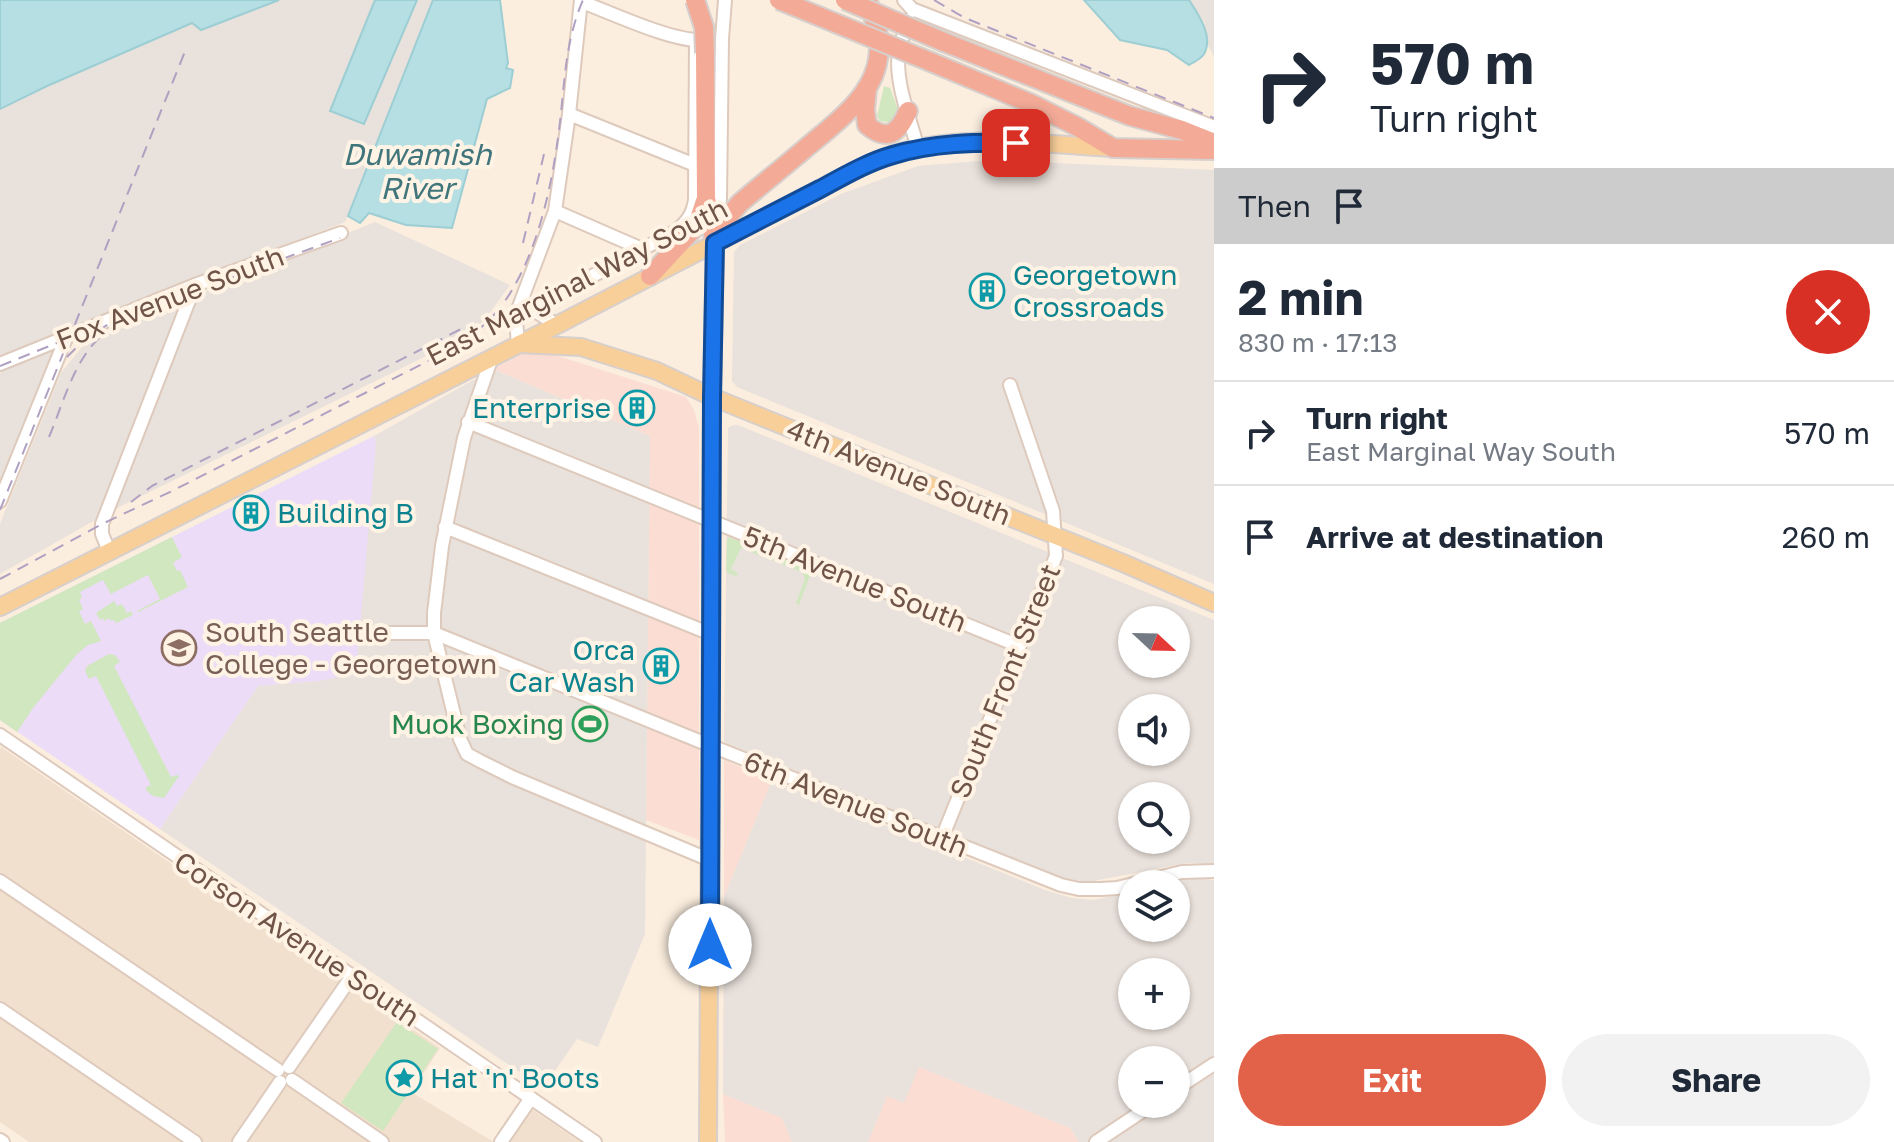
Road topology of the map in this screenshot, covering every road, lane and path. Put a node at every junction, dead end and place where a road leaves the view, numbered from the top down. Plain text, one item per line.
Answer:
1 (695, 0) edge
2 (725, 0) edge
3 (779, 0) edge
4 (845, 0) edge
5 (867, 0) edge
6 (582, 1) edge
7 (908, 4) edge
8 (722, 39) junction
9 (701, 47) junction
10 (867, 88) junction
11 (908, 111) junction
12 (569, 114) junction
13 (1214, 127) edge
14 (1214, 143) edge
15 (1113, 148) junction
16 (918, 149) junction
17 (1214, 150) edge
18 (695, 165) junction
19 (706, 198) junction
20 (555, 211) junction
21 (341, 233) dead end
22 (715, 243) junction
23 (642, 249) junction
24 (650, 276) junction
25 (195, 285) junction
26 (526, 305) junction
27 (557, 325) junction
28 (66, 338) junction
29 (518, 344) junction
30 (581, 347) junction
31 (492, 357) junction
32 (0, 364) edge
33 (1010, 385) dead end
34 (712, 397) junction
35 (468, 422) junction
36 (0, 501) edge
37 (712, 520) junction
38 (445, 527) junction
39 (1056, 537) junction
40 (109, 551) junction
41 (1214, 603) edge
42 (0, 607) edge
43 (369, 633) dead end
44 (434, 633) junction
45 (711, 634) junction
46 (1019, 646) junction
47 (0, 735) edge
48 (711, 746) junction
49 (942, 838) junction
50 (710, 860) junction
51 (1214, 871) edge
52 (0, 881) edge
53 (352, 976) junction
54 (0, 1009) edge
55 (1214, 1064) edge
56 (285, 1075) junction
57 (1190, 1080) edge
58 (531, 1098) junction
59 (1132, 1118) edge
60 (195, 1142) edge
61 (239, 1142) edge
62 (382, 1142) edge
63 (501, 1142) edge
64 (595, 1142) edge
65 (708, 1142) edge
66 (1096, 1142) edge

1 - 9 highway, bridge
2 - 8 street
3 - 15 highway, bridge
4 - 14 highway, bridge
5 - 10 highway
6 - 9 street
6 - 12 street
7 - 11 street
7 - 13 street
8 - 9 street
8 - 22 street
9 - 18 street
9 - 19 highway
10 - 11 highway
10 - 22 highway
11 - 16 street
12 - 18 street
12 - 20 street
15 - 16 main road, East Marginal Way South
15 - 17 highway, East Marginal Way South
16 - 22 main road, East Marginal Way South
18 - 23 street, East Marginal Way South
19 - 22 highway
19 - 24 highway
20 - 23 street
20 - 26 street
21 - 25 street, Fox Avenue South
22 - 24 main road, East Marginal Way South
22 - 34 main road
23 - 26 street, East Marginal Way South
24 - 27 main road, East Marginal Way South
25 - 28 street, Fox Avenue South
25 - 40 street
26 - 27 street, 4th Avenue South
26 - 29 street
27 - 29 main road, East Marginal Way South
27 - 30 main road, 4th Avenue South
28 - 32 street, Fox Avenue South
28 - 36 street
29 - 30 main road, 4th Avenue South
29 - 31 main road, East Marginal Way South
30 - 34 main road, 4th Avenue South
31 - 35 street
31 - 40 main road, East Marginal Way South
33 - 39 street, South Front Street
34 - 37 main road
34 - 39 main road, 4th Avenue South
35 - 37 street, 5th Avenue South
35 - 38 street
37 - 45 main road
37 - 46 street, 5th Avenue South
38 - 44 street
38 - 45 street
39 - 41 main road, 4th Avenue South
39 - 46 street, South Front Street
40 - 42 main road, East Marginal Way South
43 - 44 street, 6th Avenue South
44 - 48 street, 6th Avenue South
44 - 50 street
45 - 48 main road
46 - 49 street, South Front Street
47 - 53 street, Corson Avenue South
48 - 49 street, 6th Avenue South
48 - 50 main road
49 - 51 street, 6th Avenue South
50 - 65 main road
52 - 56 street
53 - 56 street
53 - 58 street, Corson Avenue South
54 - 60 street
55 - 57 street
56 - 61 street
56 - 62 street
58 - 63 street
58 - 64 street, Corson Avenue South
59 - 66 street

